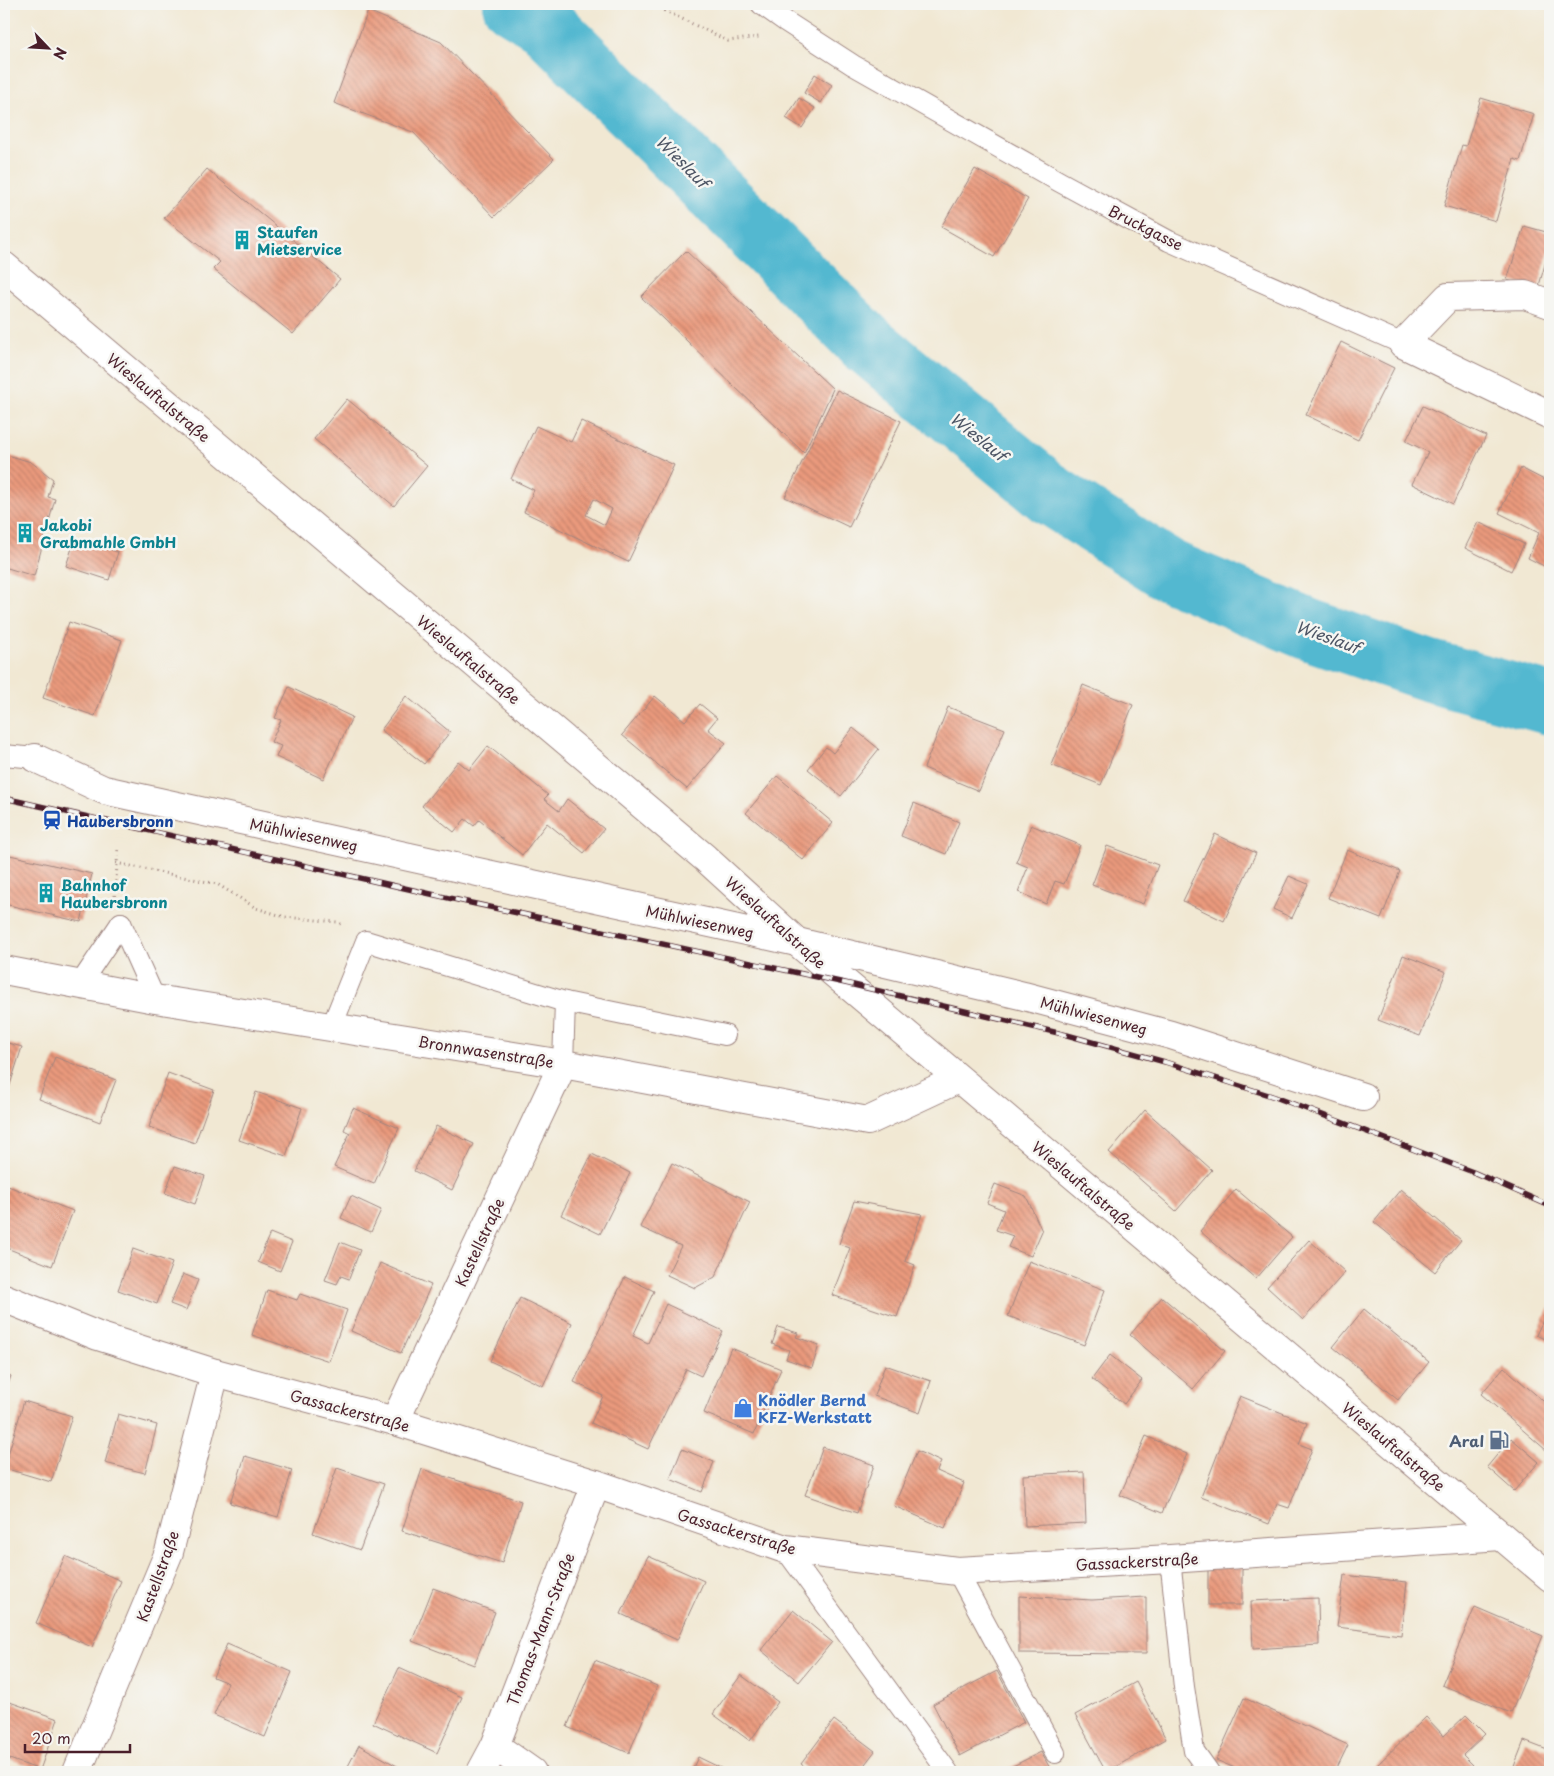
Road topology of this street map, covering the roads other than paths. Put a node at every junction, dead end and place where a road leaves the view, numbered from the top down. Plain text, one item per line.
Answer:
1 (761, 4) edge
2 (4, 266) edge
3 (1550, 304) edge
4 (1403, 344) junction
5 (1550, 415) edge
6 (4, 755) edge
7 (35, 758) joint
8 (797, 942) junction
9 (4, 970) edge
10 (80, 984) junction
11 (155, 999) junction
12 (566, 1002) junction
13 (332, 1026) junction
14 (725, 1035) dead end
15 (562, 1064) junction
16 (958, 1079) junction
17 (1363, 1097) dead end
18 (4, 1298) edge
19 (215, 1373) junction
20 (395, 1421) junction
21 (596, 1484) junction
22 (1501, 1536) junction
23 (785, 1549) junction
24 (1170, 1559) junction
25 (957, 1571) junction
26 (1550, 1577) edge
27 (495, 1746) junction
28 (1056, 1753) dead end
29 (78, 1772) edge
30 (481, 1772) edge
31 (532, 1772) edge
32 (948, 1772) edge
33 (1209, 1772) edge

1 - 4 lane, Bruckgasse
2 - 8 street, Wieslauftalstraße
3 - 4 street
4 - 5 street, Bruckgasse
6 - 7 lane
7 - 8 street, Mühlwiesenweg
8 - 16 street, Wieslauftalstraße
8 - 17 street, Mühlwiesenweg
9 - 10 street, Bronnwasenstraße
10 - 11 street, Bronnwasenstraße
10 - 11 lane
11 - 13 street, Bronnwasenstraße
12 - 13 lane
12 - 14 lane
12 - 15 lane
13 - 15 street, Bronnwasenstraße
15 - 16 street, Bronnwasenstraße
15 - 20 street, Kastellstraße
16 - 22 street, Wieslauftalstraße
18 - 19 street, Gassackerstraße
19 - 20 street, Gassackerstraße
19 - 29 street, Kastellstraße
20 - 21 street, Gassackerstraße
21 - 23 street, Gassackerstraße
21 - 27 street, Thomas-Mann-Straße
22 - 24 street, Gassackerstraße
22 - 26 street, Wieslauftalstraße
23 - 25 street, Gassackerstraße
23 - 32 lane
24 - 25 street, Gassackerstraße
24 - 33 lane
25 - 28 lane
27 - 30 street, Thomas-Mann-Straße
27 - 31 street

